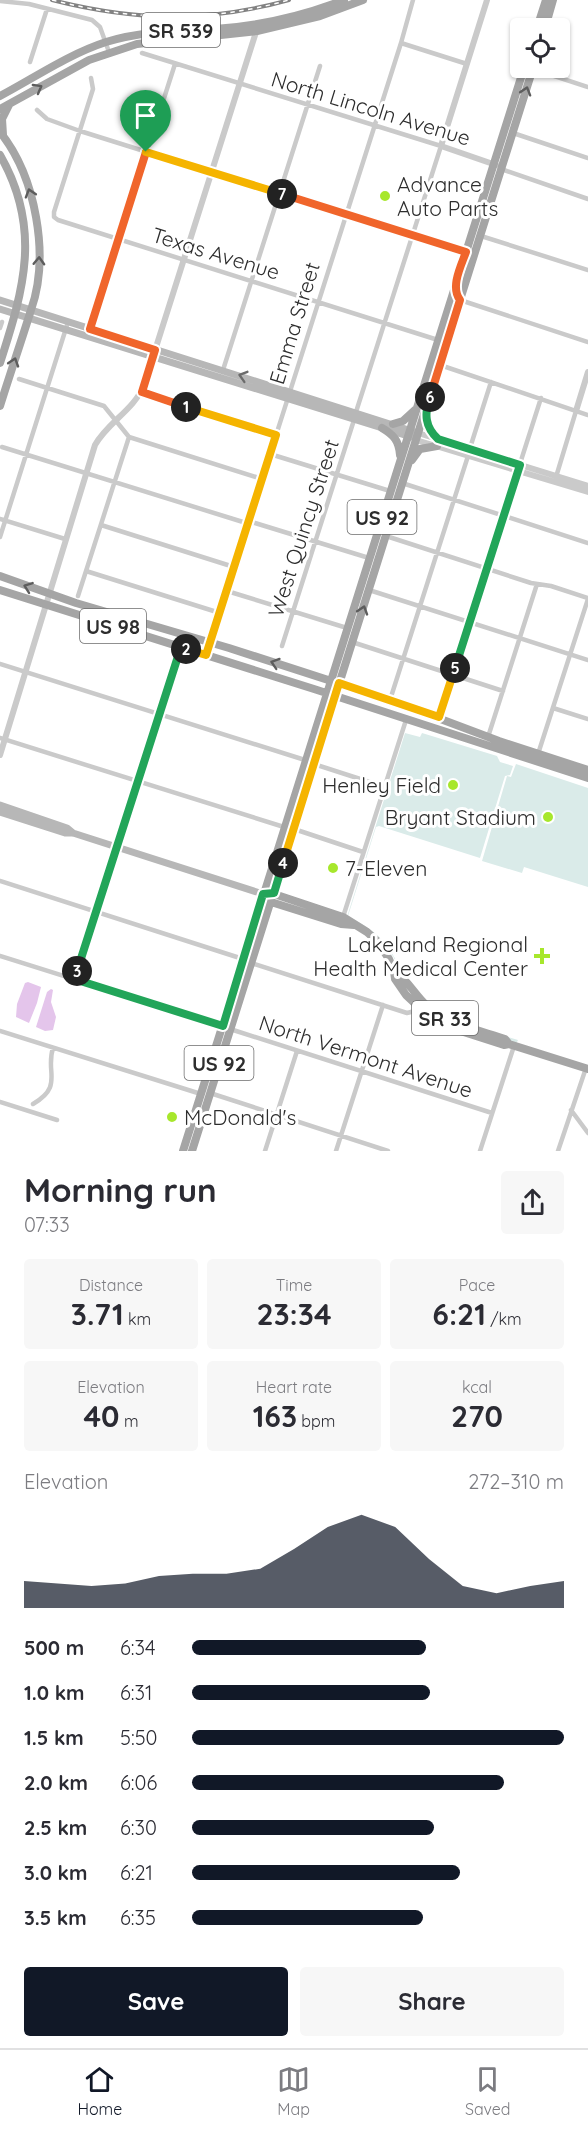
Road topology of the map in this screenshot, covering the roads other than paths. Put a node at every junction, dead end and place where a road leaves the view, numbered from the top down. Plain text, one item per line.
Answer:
1 (344, 0) edge
2 (363, 0) edge
3 (413, 0) edge
4 (487, 0) edge
5 (546, 0) edge
6 (554, 0) edge
7 (0, 2) edge
8 (47, 9) junction
9 (540, 18) edge
10 (548, 18) edge
11 (257, 28) junction
12 (106, 42) junction
13 (401, 43) junction
14 (109, 52) junction
15 (142, 53) dead end
16 (30, 62) dead end
17 (175, 64) junction
18 (467, 64) junction
19 (320, 66) dead end
20 (91, 78) dead end
21 (521, 78) edge
22 (529, 78) edge
23 (561, 78) edge
24 (240, 84) junction
25 (588, 87) edge
26 (0, 96) edge
27 (10, 103) junction
28 (308, 105) junction
29 (0, 109) edge
30 (37, 110) dead end
31 (374, 126) junction
32 (80, 131) junction
33 (1, 133) edge
34 (513, 134) junction
35 (441, 146) junction
36 (146, 152) junction
37 (0, 155) edge
38 (588, 158) edge
39 (494, 163) junction
40 (501, 169) junction
41 (212, 172) junction
42 (279, 193) junction
43 (588, 199) edge
44 (346, 214) junction
45 (411, 235) junction
46 (481, 236) junction
47 (118, 240) junction
48 (466, 252) junction
49 (184, 260) junction
50 (588, 270) edge
51 (251, 281) junction
52 (456, 282) junction
53 (0, 300) edge
54 (460, 300) junction
55 (318, 302) junction
56 (0, 309) edge
57 (17, 310) junction
58 (30, 314) junction
59 (2, 322) dead end
60 (383, 323) junction
61 (67, 326) junction
62 (0, 328) edge
63 (90, 329) junction
64 (88, 337) junction
65 (438, 340) junction
66 (588, 342) edge
67 (154, 354) junction
68 (0, 363) edge
69 (440, 365) junction
70 (223, 370) junction
71 (588, 372) edge
72 (19, 379) dead end
73 (491, 382) junction
74 (47, 388) junction
75 (142, 392) junction
76 (289, 396) junction
77 (541, 398) junction
78 (0, 406) edge
79 (416, 409) junction
80 (426, 409) junction
81 (576, 411) junction
82 (588, 415) edge
83 (355, 416) junction
84 (116, 420) junction
85 (393, 424) junction
86 (382, 428) junction
87 (276, 435) junction
88 (413, 435) junction
89 (129, 437) junction
90 (438, 443) junction
91 (2, 447) dead end
92 (470, 448) junction
93 (270, 454) junction
94 (26, 455) junction
95 (468, 456) junction
96 (401, 459) junction
97 (408, 466) junction
98 (519, 468) junction
99 (85, 474) junction
100 (337, 475) junction
101 (262, 479) junction
102 (555, 479) junction
103 (114, 482) junction
104 (402, 483) junction
105 (588, 486) edge
106 (390, 491) junction
107 (588, 492) edge
108 (454, 499) junction
109 (504, 516) junction
110 (3, 520) edge
111 (248, 522) junction
112 (101, 525) junction
113 (386, 536) junction
114 (0, 537) edge
115 (65, 539) junction
116 (315, 542) junction
117 (588, 543) edge
118 (436, 553) junction
119 (369, 558) junction
120 (234, 567) junction
121 (486, 569) junction
122 (86, 572) junction
123 (0, 576) edge
124 (537, 584) junction
125 (0, 590) edge
126 (369, 590) junction
127 (227, 591) junction
128 (49, 594) junction
129 (78, 596) dead end
130 (588, 599) edge
131 (46, 605) junction
132 (420, 606) junction
133 (293, 611) junction
134 (220, 613) junction
135 (470, 622) junction
136 (347, 628) junction
137 (520, 639) junction
138 (352, 642) junction
139 (210, 643) junction
140 (282, 646) dead end
141 (181, 647) junction
142 (206, 655) junction
143 (570, 655) junction
144 (402, 660) junction
145 (588, 660) edge
146 (0, 664) edge
147 (26, 673) junction
148 (453, 675) junction
149 (330, 681) junction
150 (339, 683) junction
151 (503, 691) junction
152 (326, 693) junction
153 (335, 696) junction
154 (390, 700) junction
155 (553, 708) junction
156 (159, 715) junction
157 (391, 715) junction
158 (439, 717) junction
159 (588, 719) edge
160 (406, 720) junction
161 (488, 737) junction
162 (2, 738) edge
163 (538, 754) junction
164 (0, 755) edge
165 (305, 760) junction
166 (314, 764) junction
167 (588, 770) edge
168 (588, 778) edge
169 (138, 781) junction
170 (385, 787) junction
171 (0, 806) edge
172 (0, 812) edge
173 (284, 827) junction
174 (294, 829) junction
175 (73, 833) junction
176 (117, 847) junction
177 (363, 852) junction
178 (0, 881) edge
179 (263, 894) junction
180 (273, 898) junction
181 (96, 912) junction
182 (343, 917) junction
183 (356, 926) junction
184 (0, 956) edge
185 (247, 961) junction
186 (394, 971) junction
187 (74, 979) junction
188 (406, 995) junction
189 (383, 1005) junction
190 (422, 1010) junction
191 (402, 1012) junction
192 (226, 1028) junction
193 (0, 1031) edge
194 (512, 1045) junction
195 (53, 1048) junction
196 (297, 1051) junction
197 (587, 1069) edge
198 (362, 1072) junction
199 (205, 1094) junction
200 (0, 1102) edge
201 (33, 1104) dead end
202 (572, 1110) junction
203 (492, 1113) junction
204 (277, 1116) junction
205 (57, 1120) dead end
206 (588, 1133) edge
207 (341, 1136) junction
208 (183, 1151) edge
209 (192, 1151) edge
210 (265, 1151) edge
211 (336, 1151) edge
212 (388, 1151) edge
213 (480, 1151) edge
214 (558, 1151) edge

1 - 11 main road, SR 539
2 - 11 main road, SR 539
3 - 13 street, Emma Street
4 - 18 street, West Quincy Street
5 - 9 main road
6 - 10 main road
7 - 8 street
8 - 12 street
8 - 16 street
11 - 12 main road, SR 539
11 - 14 main road, SR 539
11 - 24 street
12 - 14 street
12 - 26 main road, SR 539
13 - 18 street
13 - 31 street, Emma Street
27 -> 14 main road, SR 539
15 - 17 street, North Lincoln Avenue
17 - 24 street, North Lincoln Avenue
17 - 36 street
18 - 35 street, West Quincy Street
19 - 28 street
20 - 32 street
21 - 39 main road, US 92
34 -> 22 main road, US 92
23 - 25 street
24 - 28 street, North Lincoln Avenue
24 - 41 street
27 - 29 main road, SR 539
27 - 33 main road
28 - 31 street, North Lincoln Avenue
28 - 42 street
30 - 32 street
31 - 35 street, North Lincoln Avenue
31 - 44 street, Emma Street
32 - 36 street
32 - 47 street, Texas Avenue
58 -> 33 main road
34 - 38 street
34 - 40 main road, US 92
35 - 39 street, North Lincoln Avenue
35 - 45 street, West Quincy Street
36 - 41 street
36 - 47 street
37 - 57 main road
39 - 40 street, North Lincoln Avenue
39 - 48 main road, US 92
40 - 43 street, North Lincoln Avenue
40 - 46 main road, US 92
41 - 42 street
41 - 49 street
42 - 44 street
42 - 51 street
44 - 45 street
44 - 55 street, Emma Street
45 - 48 street
45 - 60 street, West Quincy Street
46 - 50 street
46 - 54 main road, US 92
47 - 49 street, Texas Avenue
47 - 63 street
48 - 52 main road, US 92
49 - 51 street, Texas Avenue
49 - 67 street
51 - 55 street, Texas Avenue
51 - 70 street
52 - 54 main road
52 - 65 main road, US 92
53 - 57 main road
54 - 66 street
54 - 69 main road, US 92
55 - 60 street, Texas Avenue
55 - 76 street, Emma Street
56 - 57 main road
57 - 58 main road
57 - 68 main road
58 - 61 main road
78 -> 58 main road
59 - 62 street
60 - 65 street, Texas Avenue
60 - 83 street, West Quincy Street
61 - 63 main road
61 - 64 main road
61 - 74 street
63 - 64 street
63 - 67 main road
64 - 67 main road
65 - 79 main road, US 92
67 - 70 main road
67 - 75 street
67 - 76 main road
69 - 73 street
69 - 80 main road, US 92
76 -> 70 main road
71 - 81 street
72 - 74 street
73 - 77 street
73 - 92 street
74 - 84 street
74 - 94 street
75 - 84 street
75 - 87 street
76 - 83 main road
76 - 87 street, Emma Street
77 - 81 street
77 - 98 street
79 - 85 main road
79 - 88 main road, US 92
80 - 88 main road, US 92
80 - 90 main road
81 - 82 street
81 - 102 street
83 - 85 main road
83 - 86 main road
83 - 100 street, West Quincy Street
84 - 89 street
84 - 99 street
85 - 88 main road
86 - 88 main road
86 - 96 main road
87 - 93 street, Emma Street
88 - 90 street
88 - 96 main road, US 92
88 - 97 main road, US 92
89 - 101 street
89 - 103 street
90 - 92 street
90 - 95 street
90 - 97 main road
91 - 94 street
92 - 98 street
93 - 100 street
93 - 101 street, Emma Street
94 - 99 street
94 - 110 street
95 - 98 street
95 - 108 street
96 - 106 main road, US 92
97 - 104 main road, US 92
98 - 102 street
98 - 109 street
99 - 103 street
99 - 115 street
100 - 106 street
100 - 116 street, West Quincy Street
101 - 111 street, Emma Street
102 - 105 street
102 - 107 street
103 - 111 street
103 - 112 street
104 - 108 street
104 - 113 main road, US 92
106 - 119 main road, US 92
108 - 109 street
108 - 118 street
109 - 117 street
109 - 121 street
110 - 114 street
110 - 115 street
111 - 116 street
111 - 120 street, Emma Street
112 - 120 street
112 - 122 street
113 - 118 street
113 - 126 main road, US 92
115 - 128 street
116 - 119 street
116 - 133 street, West Quincy Street
118 - 121 street
118 - 132 street
119 - 136 main road, US 92
120 - 127 street, Emma Street
121 - 124 street
121 - 135 street
122 - 129 street
122 - 134 street
128 -> 123 main road, US 98
124 - 130 street
124 - 137 street
125 - 131 main road, US 98
126 - 132 street
138 -> 126 main road, US 92
127 - 133 street
127 - 134 street, Emma Street
128 - 131 street
128 - 139 main road, US 98
130 - 143 street
131 - 141 main road, US 98
131 - 147 street
132 - 135 street
132 - 144 street
133 - 136 street
133 - 140 street, West Quincy Street
134 - 139 street, Emma Street
135 - 137 street
135 - 148 street
136 - 149 main road, US 92
137 - 143 street
137 - 151 street
138 - 144 street
138 - 150 main road, US 92
139 - 142 street, Emma Street
149 -> 139 main road, US 98
141 - 142 main road, US 98
141 - 156 street
142 - 152 main road, US 98
143 - 145 street
143 - 155 street
144 - 148 street
144 - 154 street
146 - 147 street
147 - 156 street
147 - 162 street
148 - 151 street
148 - 158 street
149 - 150 main road, US 98
149 - 152 main road, US 92
150 - 153 main road, US 92
150 - 154 main road, US 98
151 - 161 street
152 - 153 main road, US 98
152 - 165 main road, US 92
153 - 157 main road, US 98
153 - 166 main road, US 92
154 - 158 main road, US 98
155 - 159 street
155 - 163 street
156 - 165 street
156 - 169 street
157 - 160 main road, US 98
157 - 161 main road
158 - 161 main road, US 98
160 - 168 main road, US 98
160 - 170 street
161 - 163 main road, US 98
162 - 164 street
162 - 169 street
163 - 167 main road, US 98
165 - 173 main road, US 92
166 - 170 street
166 - 174 main road, US 92
169 - 173 street
169 - 176 street
170 - 177 street
171 - 175 main road
172 - 175 main road
173 - 179 main road, US 92
174 - 177 street
174 - 180 main road, US 92
175 - 176 main road
176 - 179 main road
176 - 181 street
177 - 182 street
178 - 181 street
179 - 180 main road, SR 33
179 - 185 main road, US 92
180 - 182 main road, SR 33
180 - 183 main road, SR 33
180 - 185 main road, US 92
181 - 185 street
181 - 187 street
182 - 183 main road, SR 33
183 - 186 main road, SR 33
184 - 187 street, North Vermont Avenue
185 - 189 street
185 - 192 main road, US 92
186 - 188 main road, SR 33
186 - 194 main road, SR 33
187 - 192 street, North Vermont Avenue
188 - 190 main road, SR 33
188 - 191 street
189 - 191 street
189 - 198 street
190 - 191 street
190 - 194 main road, SR 33
192 - 196 street, North Vermont Avenue
192 - 199 main road, US 92
192 - 199 main road, US 92
193 - 195 street
194 - 197 main road, SR 33
194 - 203 street
195 - 199 street
195 - 201 street
196 - 198 street, North Vermont Avenue
196 - 204 street
197 - 202 street
198 - 203 street, North Vermont Avenue
198 - 207 street
199 - 204 street
199 - 208 main road, US 92
199 - 209 main road, US 92
200 - 205 street
202 - 206 street
202 - 214 street
203 - 213 street
204 - 207 street
204 - 210 street
207 - 211 street
207 - 212 street

